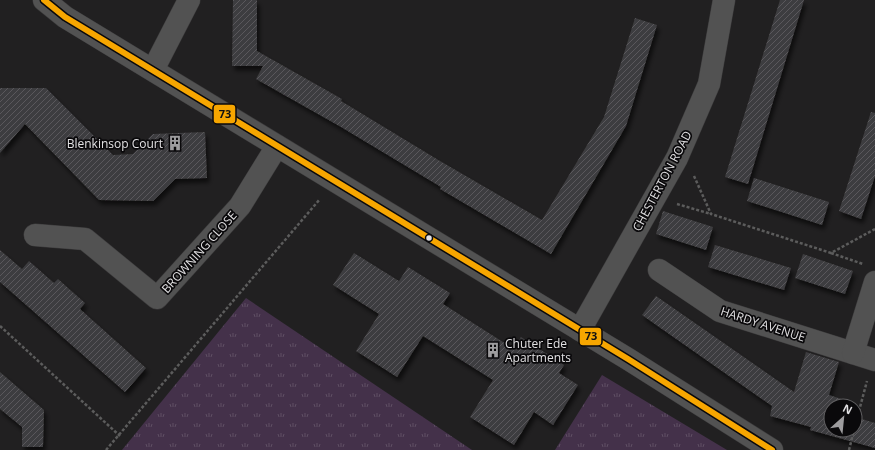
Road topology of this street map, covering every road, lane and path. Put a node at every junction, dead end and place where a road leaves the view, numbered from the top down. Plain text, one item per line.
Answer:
1 (44, 0) edge
2 (189, 0) edge
3 (724, 0) edge
4 (152, 70) junction
5 (277, 146) junction
6 (681, 149) junction
7 (655, 197) junction
8 (315, 204) dead end
9 (711, 214) junction
10 (875, 229) edge
11 (35, 235) dead end
12 (831, 253) junction
13 (660, 270) dead end
14 (871, 274) edge
15 (0, 326) edge
16 (580, 330) junction
17 (867, 358) edge
18 (860, 398) edge
19 (120, 436) junction
20 (852, 438) edge
21 (106, 450) edge
22 (772, 450) edge
23 (849, 450) edge

1 - 4 street
2 - 4 street
3 - 6 street, CHESTERTON ROAD
4 - 5 street
5 - 11 street, BROWNING CLOSE
5 - 16 street
6 - 7 street, CHESTERTON ROAD
6 - 9 path
7 - 9 path
7 - 16 street, CHESTERTON ROAD
8 - 19 path
9 - 12 path
10 - 12 path
12 - 14 path
13 - 17 street, HARDY AVENUE
14 - 17 street
15 - 19 path
16 - 22 street
17 - 18 path
19 - 21 path
20 - 23 path

